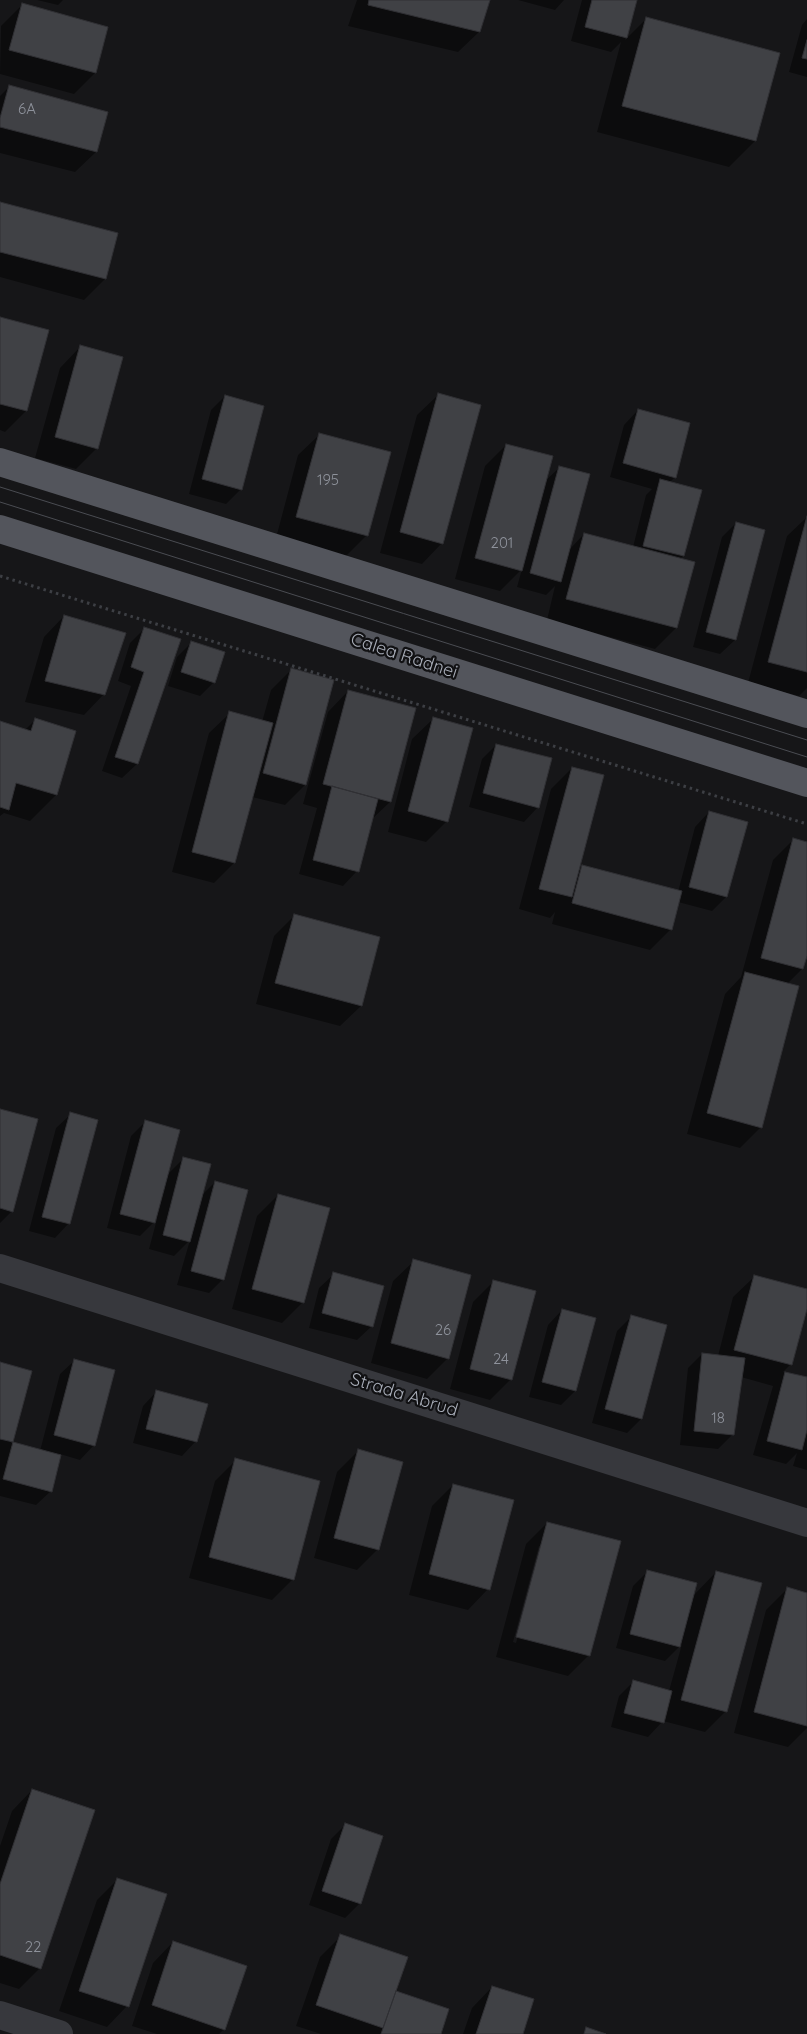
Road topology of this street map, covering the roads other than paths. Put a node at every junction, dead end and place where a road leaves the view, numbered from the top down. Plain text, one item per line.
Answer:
1 (0, 462) edge
2 (0, 529) edge
3 (807, 714) edge
4 (807, 783) edge
5 (0, 1268) edge
6 (807, 1523) edge
7 (0, 2015) edge
8 (59, 2034) edge

1 - 3 main road
2 - 4 main road, Calea Radnei
5 - 6 street, Strada Abrud
7 - 8 street

